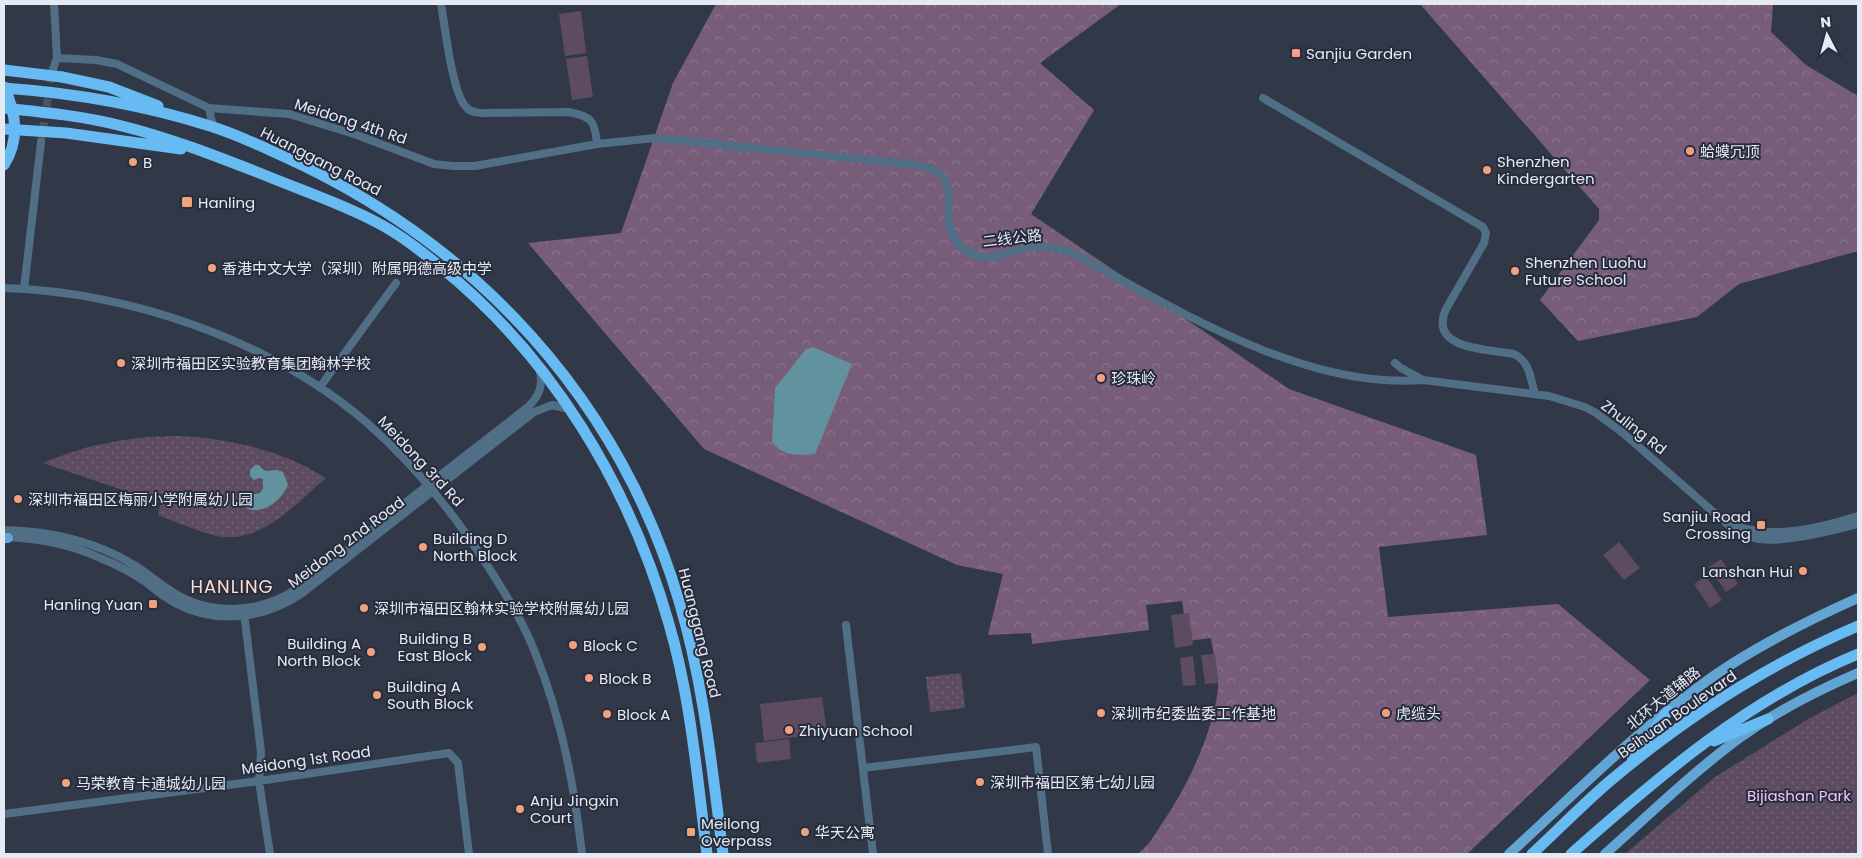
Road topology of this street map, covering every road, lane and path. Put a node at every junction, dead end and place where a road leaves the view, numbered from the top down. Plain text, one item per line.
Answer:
1 (54, 4) edge
2 (441, 4) edge
3 (57, 58) junction
4 (4, 70) edge
5 (57, 74) junction
6 (4, 87) edge
7 (1263, 98) dead end
8 (4, 108) edge
9 (209, 108) junction
10 (185, 118) junction
11 (213, 127) junction
12 (4, 129) edge
13 (42, 142) tunnel mouth
14 (597, 144) junction
15 (211, 154) junction
16 (4, 165) edge
17 (396, 283) dead end
18 (4, 288) edge
19 (24, 289) junction
20 (1395, 363) dead end
21 (539, 367) junction
22 (1422, 380) junction
23 (320, 387) junction
24 (1535, 394) junction
25 (571, 410) junction
26 (428, 484) junction
27 (434, 491) junction
28 (1858, 516) edge
29 (1724, 521) junction
30 (1858, 524) edge
31 (5, 536) edge
32 (1858, 598) edge
33 (244, 613) junction
34 (846, 625) dead end
35 (1858, 626) edge
36 (1858, 654) edge
37 (1858, 673) edge
38 (1668, 711) junction
39 (1768, 719) junction
40 (1698, 747) junction
41 (863, 768) junction
42 (260, 781) junction
43 (1610, 782) junction
44 (4, 814) edge
45 (270, 854) edge
46 (469, 854) edge
47 (582, 854) edge
48 (707, 854) edge
49 (723, 854) edge
50 (873, 854) edge
51 (1048, 854) edge
52 (1509, 854) edge
53 (1532, 854) edge
54 (1571, 854) edge
55 (1605, 854) edge

1 - 3 street
2 - 14 street
3 - 5 street
3 - 9 street, Meidong 4th Rd
4 - 5 highway, bridge
5 - 10 highway
6 - 10 highway, Huanggang Road
6 - 16 highway, bridge
7 - 24 street
8 - 15 highway, Huanggang Road
9 - 11 street
9 - 14 street, Meidong 4th Rd
10 - 11 highway, Huanggang Road
11 - 49 highway, Huanggang Road
12 - 15 highway
13 - 19 street
14 - 22 street, 二线公路
15 - 21 highway, Huanggang Road
17 - 23 street
18 - 19 street, Meidong 3rd Rd
19 - 23 street, Meidong 3rd Rd
20 - 22 street, Zhuling Rd
21 - 25 highway, Huanggang Road
21 - 26 street, Meidong 2nd Road
22 - 24 street, Zhuling Rd
23 - 26 street, Meidong 3rd Rd
24 - 29 street, Zhuling Rd
25 - 27 street, Meidong 2nd Road
25 - 48 highway, Huanggang Road
26 - 27 street, Meidong 3rd Rd
26 - 33 street, Meidong 2nd Road
27 - 33 street, Meidong 2nd Road
27 - 47 street, Meidong 3rd Rd
28 - 29 street, Zhuling Rd
29 - 30 street, Zhuling Rd
31 - 33 street, Meidong 2nd Road
32 - 38 main road, 北环大道辅路
33 - 42 street
34 - 41 street
35 - 43 highway, Beihuan Boulevard
36 - 40 highway
37 - 39 main road
38 - 43 highway
38 - 52 main road, 北环大道辅路
39 - 40 highway
39 - 55 main road
40 - 54 highway
41 - 50 street
41 - 51 street
42 - 44 street, Meidong 1st Road
42 - 45 street
42 - 46 street, Meidong 1st Road
43 - 53 highway, Beihuan Boulevard

